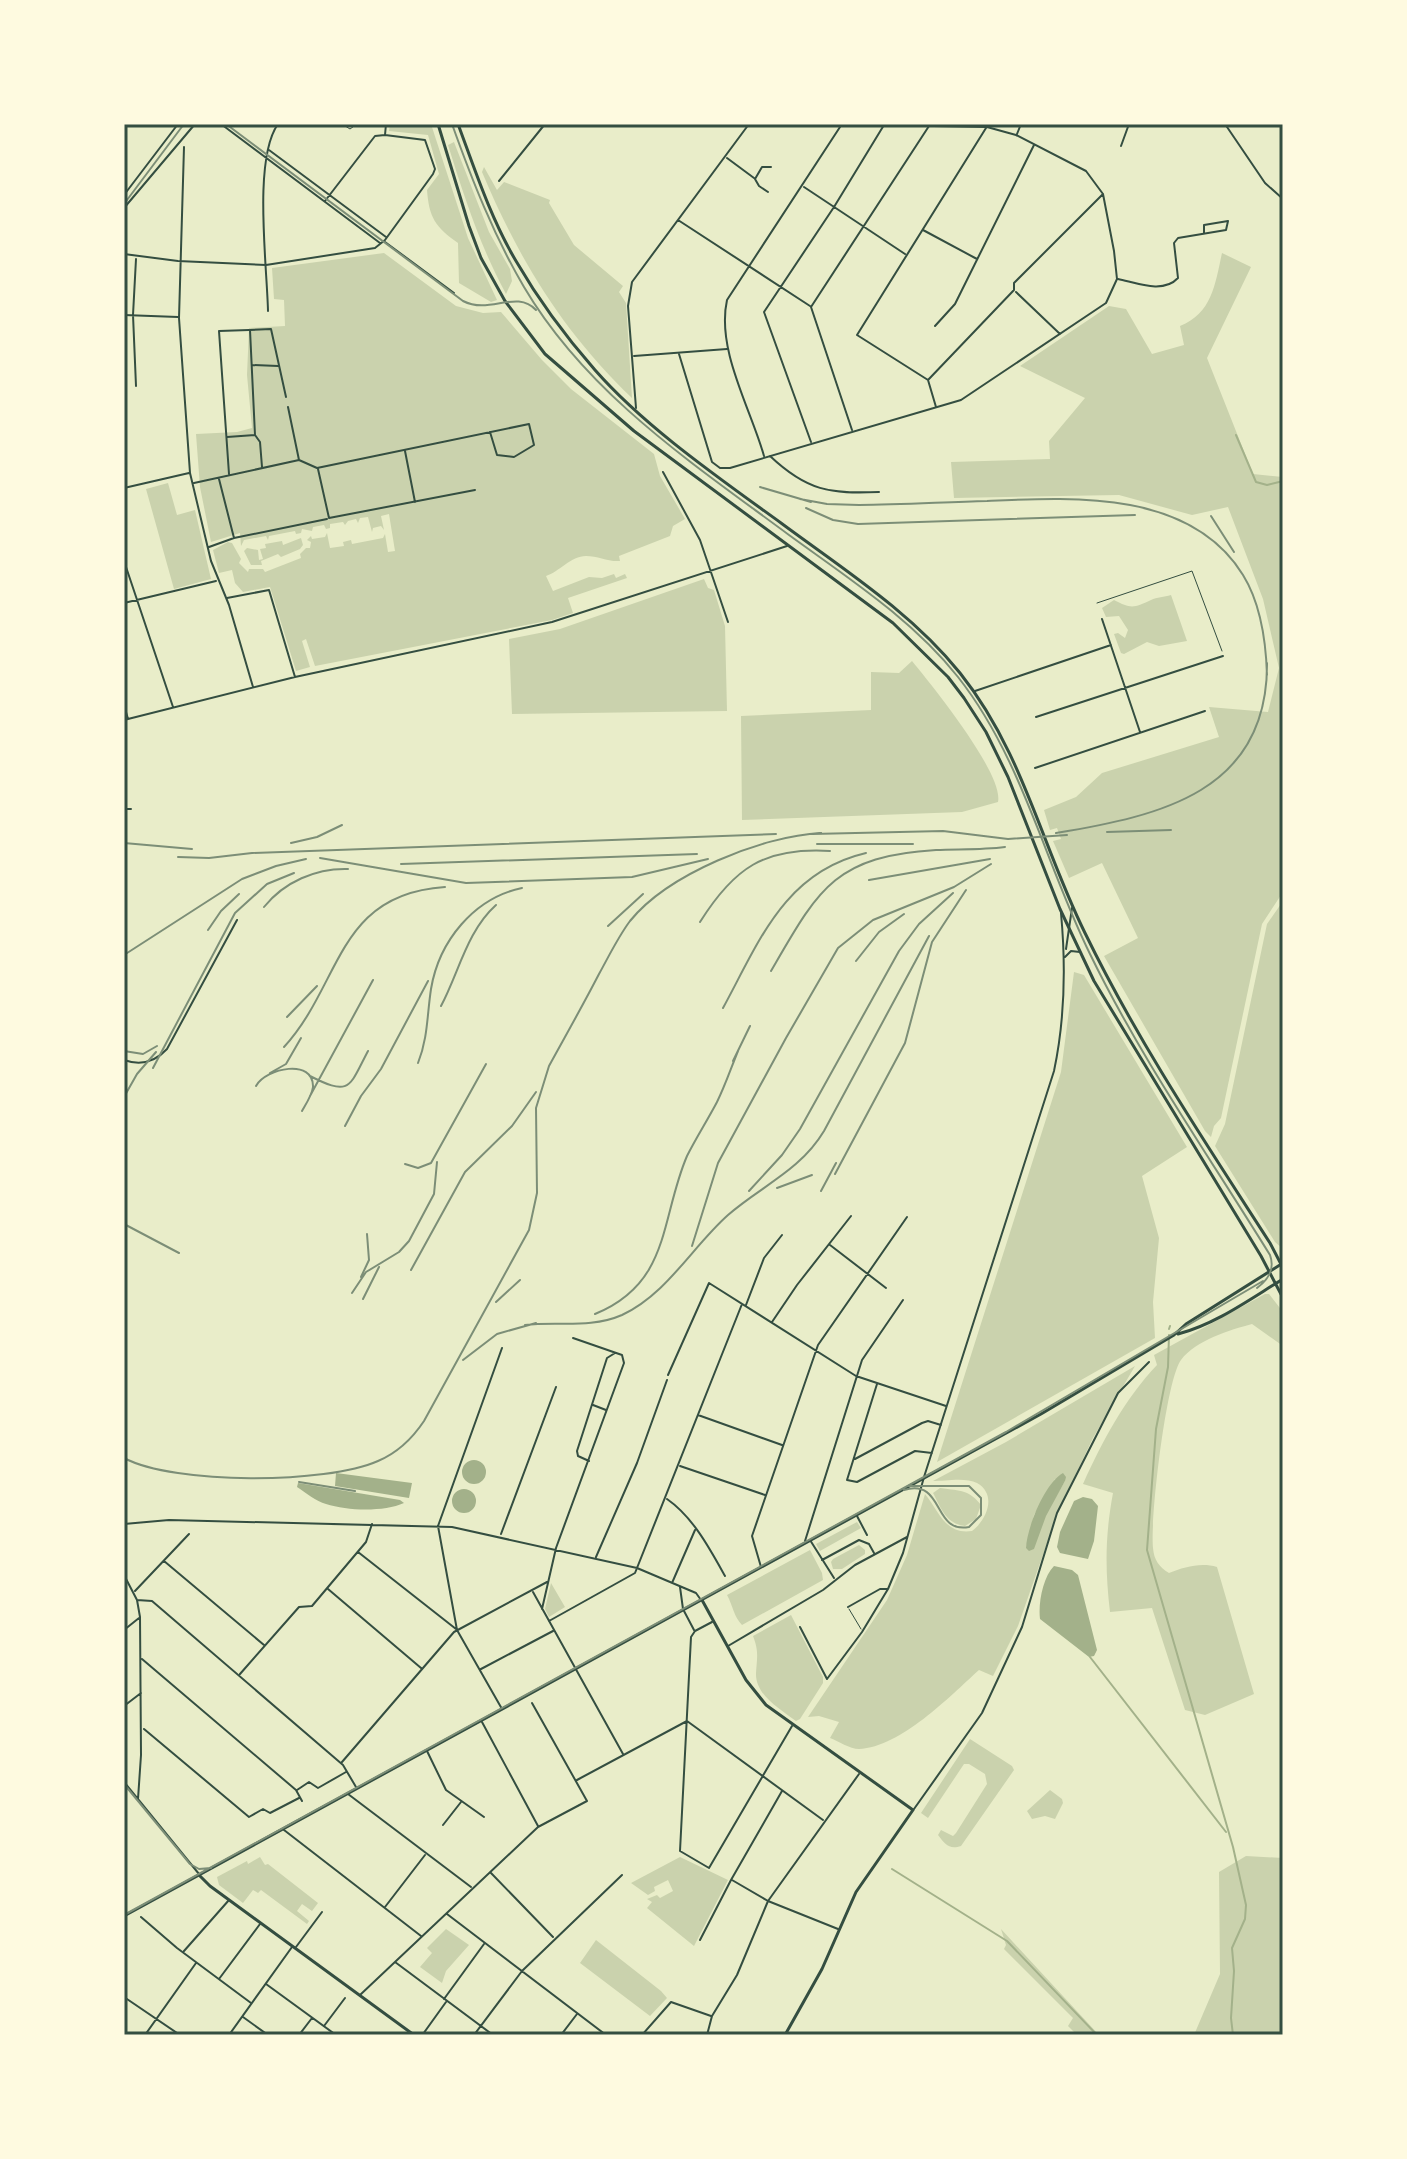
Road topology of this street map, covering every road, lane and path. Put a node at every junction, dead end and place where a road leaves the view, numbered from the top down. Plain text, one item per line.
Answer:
1 (178, 124) edge
2 (195, 124) edge
3 (221, 124) edge
4 (278, 124) edge
5 (342, 124) edge
6 (357, 124) edge
7 (386, 124) edge
8 (438, 124) edge
9 (458, 124) edge
10 (545, 124) edge
11 (749, 124) edge
12 (826, 124) edge
13 (1021, 124) edge
14 (1129, 124) edge
15 (1225, 124) edge
16 (884, 125) edge
17 (892, 125) edge
18 (929, 125) edge
19 (841, 126) edge
20 (987, 127) junction
21 (385, 135) junction
22 (1016, 135) junction
23 (1035, 144) junction
24 (1121, 146) dead end
25 (184, 147) dead end
26 (267, 149) junction
27 (725, 157) junction
28 (266, 159) junction
29 (771, 167) dead end
30 (755, 179) junction
31 (499, 181) dead end
32 (802, 186) junction
33 (125, 192) edge
34 (768, 192) dead end
35 (1103, 194) junction
36 (330, 195) junction
37 (1283, 199) edge
38 (324, 203) junction
39 (834, 207) junction
40 (124, 208) edge
41 (678, 220) junction
42 (864, 228) junction
43 (923, 230) junction
44 (1204, 233) junction
45 (384, 241) junction
46 (124, 254) edge
47 (906, 255) junction
48 (136, 257) junction
49 (979, 260) junction
50 (181, 261) junction
51 (266, 265) junction
52 (748, 267) junction
53 (1117, 279) junction
54 (781, 287) junction
55 (1014, 290) junction
56 (454, 293) dead end
57 (811, 307) junction
58 (268, 311) dead end
59 (124, 315) edge
60 (133, 315) junction
61 (179, 318) junction
62 (935, 326) dead end
63 (250, 330) junction
64 (1061, 335) junction
65 (728, 349) junction
66 (679, 354) junction
67 (632, 356) junction
68 (251, 365) junction
69 (279, 366) junction
70 (928, 380) junction
71 (136, 386) dead end
72 (286, 397) dead end
73 (288, 407) dead end
74 (936, 408) junction
75 (636, 410) junction
76 (852, 431) junction
77 (490, 432) junction
78 (255, 435) junction
79 (226, 437) junction
80 (811, 443) junction
81 (405, 450) junction
82 (769, 455) junction
83 (764, 457) junction
84 (299, 460) junction
85 (262, 468) junction
86 (317, 468) junction
87 (663, 472) dead end
88 (190, 473) junction
89 (230, 475) junction
90 (219, 477) junction
91 (192, 483) junction
92 (124, 488) edge
93 (475, 490) dead end
94 (879, 492) dead end
95 (415, 502) junction
96 (329, 518) junction
97 (234, 538) junction
98 (790, 546) junction
99 (208, 548) junction
100 (124, 561) edge
101 (712, 569) junction
102 (218, 581) junction
103 (226, 599) junction
104 (137, 600) junction
105 (124, 603) edge
106 (1097, 603) dead end
107 (1102, 619) dead end
108 (728, 622) dead end
109 (1111, 645) junction
110 (1222, 651) dead end
111 (1223, 656) dead end
112 (295, 677) junction
113 (253, 688) junction
114 (1125, 688) junction
115 (974, 691) junction
116 (124, 705) edge
117 (174, 708) junction
118 (1205, 711) dead end
119 (1036, 717) dead end
120 (126, 720) edge
121 (1140, 733) junction
122 (1035, 768) dead end
123 (124, 809) edge
124 (131, 809) dead end
125 (1072, 905) junction
126 (1060, 909) junction
127 (237, 920) dead end
128 (1068, 927) junction
129 (1080, 952) junction
130 (1064, 958) junction
131 (124, 1060) edge
132 (851, 1216) dead end
133 (907, 1217) dead end
134 (782, 1235) dead end
135 (830, 1244) junction
136 (1282, 1265) edge
137 (1269, 1272) junction
138 (868, 1274) junction
139 (1283, 1279) edge
140 (1275, 1284) junction
141 (886, 1288) dead end
142 (1283, 1298) edge
143 (903, 1300) dead end
144 (744, 1305) junction
145 (771, 1323) junction
146 (1174, 1335) junction
147 (573, 1338) dead end
148 (502, 1348) dead end
149 (816, 1352) junction
150 (615, 1353) junction
151 (1149, 1362) dead end
152 (668, 1375) dead end
153 (856, 1376) junction
154 (667, 1380) dead end
155 (878, 1383) junction
156 (556, 1387) dead end
157 (592, 1405) junction
158 (948, 1406) junction
159 (608, 1411) junction
160 (698, 1415) junction
161 (941, 1425) junction
162 (783, 1446) junction
163 (932, 1453) junction
164 (854, 1460) junction
165 (590, 1461) junction
166 (679, 1465) junction
167 (924, 1477) junction
168 (766, 1495) junction
169 (666, 1498) junction
170 (856, 1515) junction
171 (124, 1524) edge
172 (372, 1524) junction
173 (438, 1526) junction
174 (695, 1529) junction
175 (189, 1534) dead end
176 (867, 1535) dead end
177 (501, 1536) junction
178 (909, 1536) junction
179 (808, 1542) junction
180 (556, 1548) junction
181 (358, 1552) junction
182 (875, 1554) junction
183 (596, 1558) junction
184 (822, 1560) junction
185 (164, 1561) junction
186 (761, 1567) junction
187 (637, 1568) junction
188 (124, 1575) edge
189 (725, 1576) dead end
190 (835, 1579) junction
191 (548, 1582) junction
192 (672, 1583) junction
193 (680, 1586) junction
194 (327, 1588) junction
195 (888, 1589) junction
196 (532, 1590) junction
197 (133, 1593) junction
198 (137, 1600) junction
199 (702, 1600) junction
200 (847, 1605) joint
201 (542, 1609) junction
202 (683, 1610) junction
203 (140, 1617) junction
204 (549, 1621) junction
205 (713, 1622) junction
206 (800, 1627) dead end
207 (124, 1630) edge
208 (457, 1630) junction
209 (554, 1630) junction
210 (695, 1631) junction
211 (862, 1632) junction
212 (264, 1645) junction
213 (727, 1647) junction
214 (142, 1658) junction
215 (422, 1669) junction
216 (480, 1669) junction
217 (575, 1669) junction
218 (239, 1675) junction
219 (141, 1692) junction
220 (532, 1703) dead end
221 (124, 1706) edge
222 (502, 1709) junction
223 (481, 1720) junction
224 (687, 1721) junction
225 (793, 1725) junction
226 (141, 1727) junction
227 (427, 1750) junction
228 (623, 1755) junction
229 (341, 1763) junction
230 (347, 1771) junction
231 (860, 1773) junction
232 (762, 1776) junction
233 (576, 1781) junction
234 (124, 1782) edge
235 (357, 1788) junction
236 (296, 1790) junction
237 (782, 1790) junction
238 (348, 1793) junction
239 (138, 1799) junction
240 (462, 1801) junction
241 (913, 1810) junction
242 (484, 1817) dead end
243 (824, 1821) junction
244 (443, 1825) dead end
245 (538, 1827) junction
246 (283, 1829) junction
247 (426, 1853) junction
248 (490, 1872) junction
249 (199, 1875) junction
250 (622, 1875) dead end
251 (731, 1880) junction
252 (472, 1888) junction
253 (229, 1900) junction
254 (768, 1901) junction
255 (384, 1908) junction
256 (322, 1912) dead end
257 (446, 1914) junction
258 (124, 1916) edge
259 (141, 1917) dead end
260 (261, 1923) junction
261 (840, 1929) junction
262 (421, 1936) junction
263 (555, 1939) junction
264 (700, 1940) dead end
265 (485, 1943) junction
266 (294, 1947) junction
267 (183, 1952) junction
268 (394, 1961) junction
269 (196, 1962) junction
270 (522, 1971) junction
271 (219, 1979) junction
272 (265, 1983) junction
273 (360, 1995) junction
274 (124, 1997) edge
275 (345, 1998) dead end
276 (445, 2000) junction
277 (251, 2003) junction
278 (578, 2013) junction
279 (712, 2016) junction
280 (242, 2017) junction
281 (312, 2018) junction
282 (157, 2019) junction
283 (324, 2026) junction
284 (481, 2026) junction
285 (412, 2034) edge
286 (423, 2034) edge
287 (145, 2035) edge
288 (180, 2035) edge
289 (229, 2035) edge
290 (268, 2035) edge
291 (299, 2035) edge
292 (336, 2035) edge
293 (474, 2035) edge
294 (493, 2035) edge
295 (561, 2035) edge
296 (606, 2035) edge
297 (642, 2035) edge
298 (707, 2035) edge
299 (785, 2035) edge

1 - 33 street
2 - 40 street
3 - 28 street
4 - 26 street
5 - 6 lane
7 - 21 street
8 - 98 main road
9 - 75 main road
10 - 31 street
11 - 27 street
12 - 19 street
13 - 22 street
14 - 24 street
15 - 37 street
16 - 17 street
16 - 19 street
16 - 39 street
17 - 18 street
18 - 20 street
18 - 42 street
19 - 32 street
20 - 22 street
20 - 43 street
21 - 36 street
21 - 45 street
22 - 23 street
23 - 35 street
23 - 49 street
25 - 50 street
26 - 28 street
26 - 36 street
27 - 30 street
27 - 41 street
28 - 38 street
28 - 51 street
29 - 30 street
30 - 34 street
32 - 39 street
32 - 52 street
35 - 53 street
35 - 55 street
36 - 38 street
36 - 45 street
38 - 45 street
39 - 42 street
39 - 54 street
41 - 52 street
41 - 67 street
42 - 47 street
42 - 57 street
43 - 47 street
43 - 49 street
44 - 44 street
44 - 53 street
45 - 51 street
45 - 56 street
46 - 48 street
47 - 70 street
48 - 50 street
48 - 60 street
49 - 62 street
50 - 51 street
50 - 61 street
51 - 58 street
52 - 54 street
52 - 65 street
53 - 64 street
54 - 57 street
54 - 80 street
55 - 64 street
55 - 70 street
57 - 76 street
59 - 60 street
60 - 61 street
60 - 71 street
61 - 88 street
63 - 68 street
63 - 69 street
63 - 79 street
64 - 74 street
65 - 66 street
65 - 83 street
66 - 67 street
66 - 83 street
67 - 75 street
68 - 69 street
68 - 78 street
69 - 72 street
70 - 74 street
73 - 84 street
74 - 76 street
75 - 115 main road
76 - 80 street
77 - 77 street
77 - 81 street
78 - 79 street
78 - 85 street
79 - 89 street
80 - 82 street
81 - 86 street
81 - 95 street
82 - 83 street
82 - 94 street
84 - 85 street
84 - 86 street
85 - 89 street
86 - 96 street
87 - 101 street
88 - 91 street
88 - 92 street
89 - 90 street
90 - 91 street
90 - 97 street
91 - 99 street
93 - 95 street
95 - 96 street
96 - 97 street
97 - 99 street
98 - 101 street
98 - 126 main road
99 - 102 street
100 - 104 street
101 - 108 street
101 - 112 street
102 - 103 street
102 - 104 street
103 - 112 street
103 - 113 street
104 - 105 street
104 - 117 street
106 - 110 lane
107 - 109 street
109 - 114 street
109 - 115 street
111 - 114 street
112 - 113 street
113 - 117 street
114 - 119 street
114 - 121 street
115 - 125 main road
116 - 120 street
117 - 120 street
118 - 121 street
121 - 122 street
123 - 124 street
125 - 128 street
125 - 136 main road
126 - 128 main road
126 - 130 street
127 - 131 street
128 - 129 main road
128 - 130 street
129 - 130 street
129 - 137 main road
130 - 158 street
132 - 135 street
133 - 138 street
134 - 144 street
135 - 138 street
135 - 145 street
136 - 137 main road
137 - 140 main road
137 - 146 main road
138 - 141 street
138 - 149 street
139 - 140 main road
140 - 142 main road
140 - 146 main road
143 - 153 street
144 - 145 street
144 - 152 street
144 - 160 street
145 - 149 street
146 - 167 main road
147 - 150 street
148 - 173 street
149 - 153 street
149 - 162 street
150 - 157 street
150 - 159 street
151 - 241 street
153 - 155 street
153 - 179 street
154 - 183 street
155 - 158 street
155 - 164 street
156 - 177 street
157 - 159 street
157 - 165 street
158 - 161 street
159 - 165 street
160 - 162 street
160 - 166 street
161 - 163 street
161 - 164 street
162 - 168 street
163 - 164 street
163 - 167 street
165 - 180 street
166 - 168 street
166 - 169 street
167 - 170 main road
167 - 178 street
168 - 186 street
169 - 174 street
169 - 187 street
170 - 176 street
170 - 179 main road
171 - 172 street
172 - 173 street
172 - 181 street
173 - 177 street
173 - 208 street
174 - 189 street
174 - 192 street
175 - 185 street
177 - 180 street
178 - 182 street
178 - 195 street
179 - 184 street
179 - 186 main road
180 - 183 street
180 - 191 street
181 - 194 street
181 - 208 street
182 - 184 street
182 - 190 street
183 - 187 street
184 - 190 street
185 - 197 street
185 - 212 street
186 - 199 main road
187 - 192 street
187 - 204 street
188 - 197 street
190 - 213 street
191 - 196 street
191 - 201 street
192 - 193 street
193 - 199 street
193 - 202 street
194 - 212 street
194 - 215 street
195 - 200 street
195 - 211 street
196 - 201 street
196 - 208 street
197 - 198 street
198 - 203 street
198 - 218 street
199 - 202 main road
199 - 205 main road
200 - 211 lane
201 - 204 street
202 - 210 street
202 - 217 main road
203 - 207 street
203 - 214 street
204 - 209 street
205 - 210 street
205 - 213 main road
206 - 211 street
208 - 215 street
208 - 216 street
209 - 216 street
209 - 217 street
210 - 224 street
212 - 218 street
213 - 225 main road
214 - 219 street
214 - 236 street
215 - 229 street
216 - 222 street
217 - 222 main road
217 - 228 street
218 - 229 street
219 - 221 street
219 - 226 street
220 - 233 street
222 - 223 main road
223 - 227 main road
223 - 245 street
224 - 228 street
224 - 232 street
224 - 232 street
225 - 231 main road
225 - 232 street
226 - 236 street
226 - 239 street
227 - 235 main road
227 - 240 street
228 - 233 street
229 - 230 street
230 - 235 street
230 - 236 street
231 - 241 main road
231 - 243 street
232 - 237 street
233 - 245 street
234 - 239 street
235 - 238 main road
237 - 243 street
237 - 251 street
238 - 246 main road
238 - 247 street
239 - 249 street
240 - 242 street
240 - 244 street
241 - 261 main road
243 - 254 street
245 - 248 street
246 - 249 main road
246 - 255 street
247 - 252 street
247 - 255 street
248 - 252 street
248 - 263 street
249 - 253 main road
249 - 258 main road
250 - 263 street
251 - 254 street
251 - 264 street
252 - 257 street
253 - 260 main road
253 - 267 street
254 - 261 street
254 - 279 street
255 - 262 street
256 - 266 street
257 - 262 street
257 - 265 street
259 - 267 street
260 - 266 main road
260 - 271 street
261 - 299 main road
262 - 268 street
263 - 270 street
265 - 270 street
265 - 276 street
266 - 272 street
266 - 273 main road
267 - 269 street
268 - 273 street
268 - 276 street
269 - 271 street
269 - 282 street
270 - 278 street
270 - 284 street
271 - 277 street
272 - 277 street
272 - 281 street
273 - 285 main road
274 - 282 street
275 - 283 street
276 - 284 street
276 - 286 street
277 - 280 street
278 - 295 street
278 - 296 street
279 - 297 street
279 - 298 street
280 - 289 street
280 - 290 street
281 - 283 street
281 - 291 street
282 - 287 street
282 - 288 street
283 - 292 street
284 - 293 street
284 - 294 street

